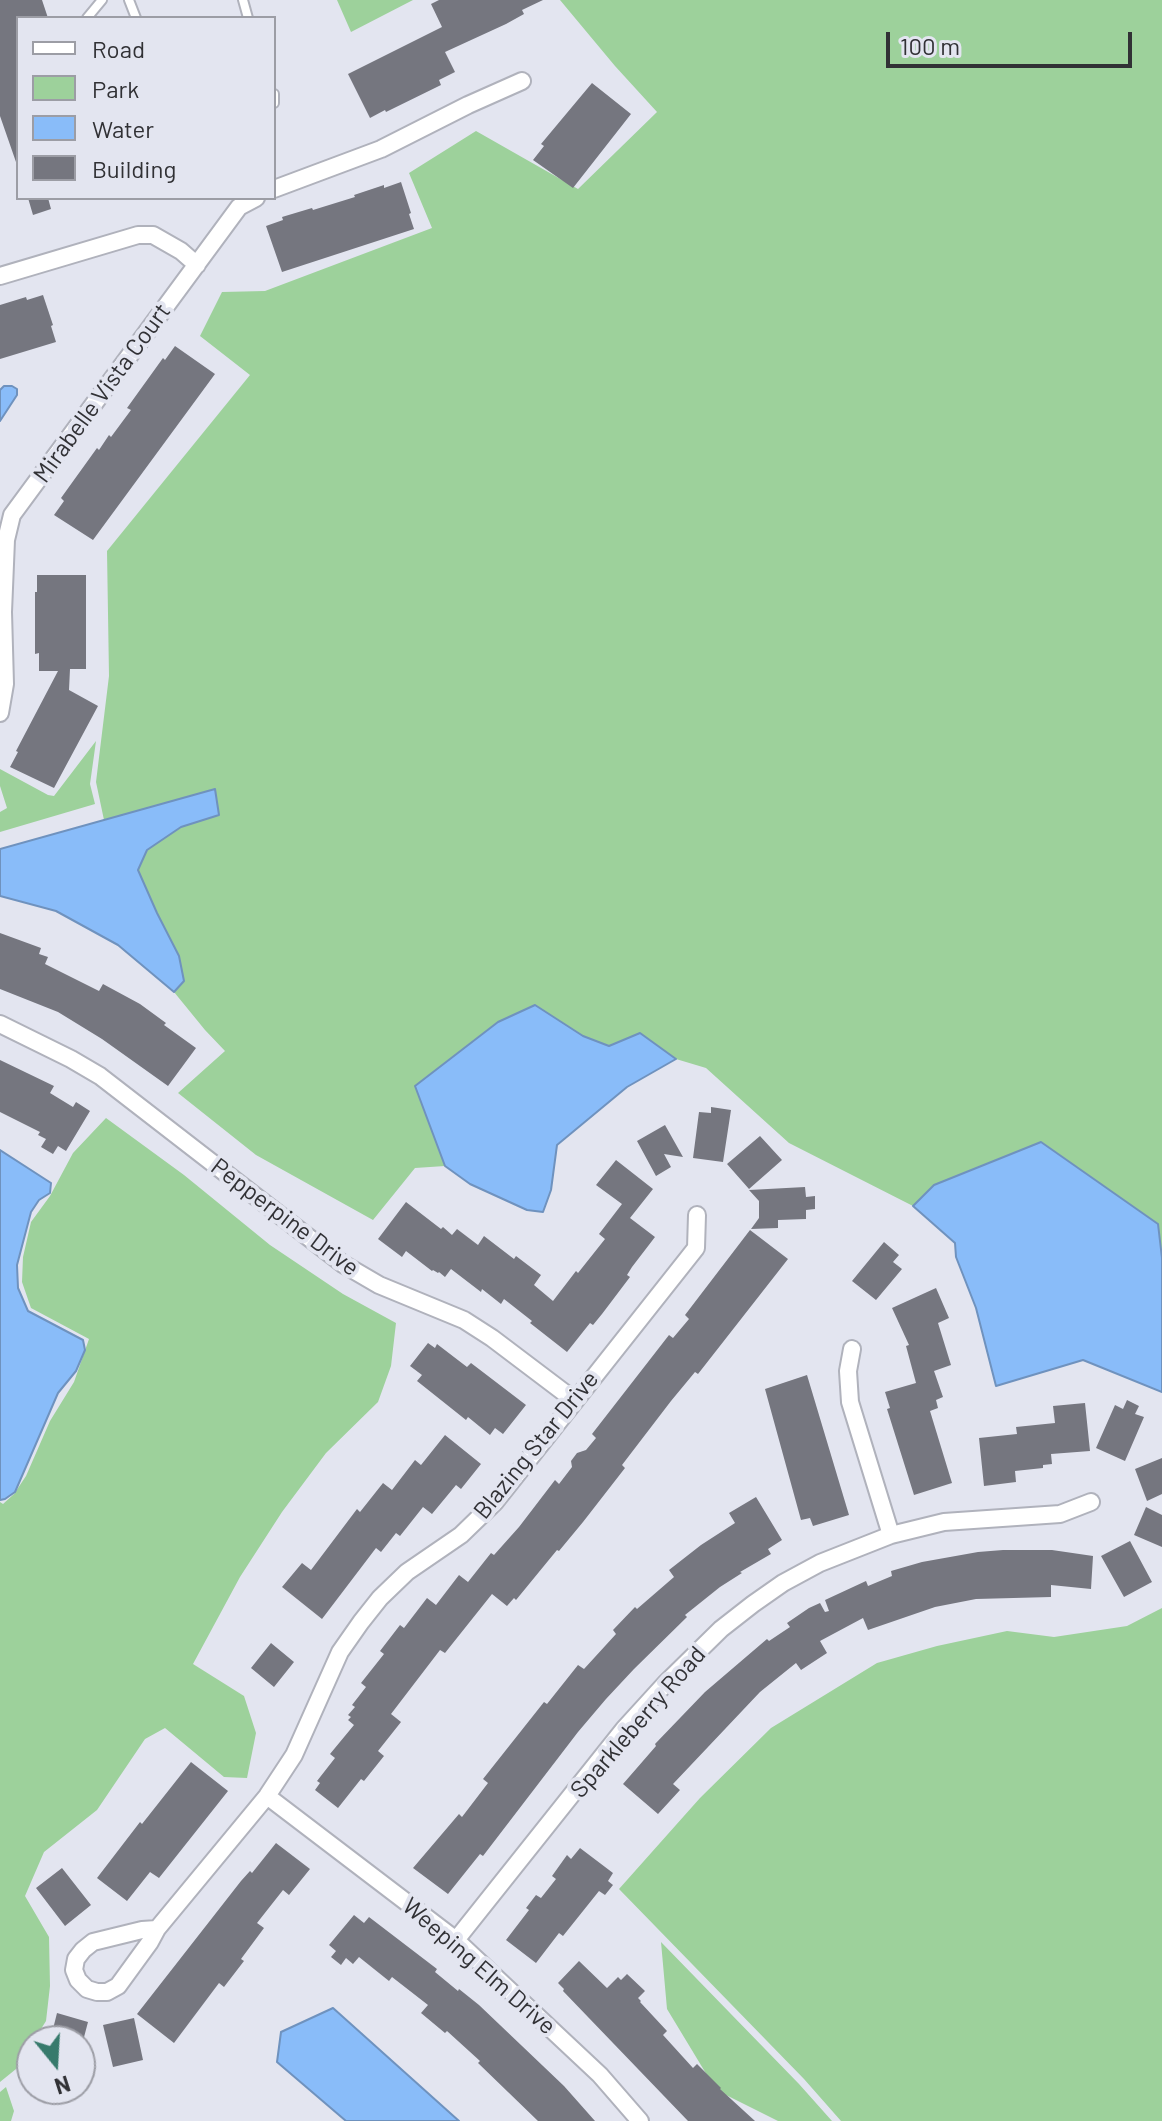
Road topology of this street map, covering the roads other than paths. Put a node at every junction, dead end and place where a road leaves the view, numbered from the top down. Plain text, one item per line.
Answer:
1 (102, 0) edge
2 (89, 16) edge
3 (522, 81) dead end
4 (276, 188) edge
5 (252, 200) edge
6 (197, 265) junction
7 (0, 276) edge
8 (0, 713) edge
9 (0, 1024) edge
10 (697, 1215) dead end
11 (852, 1349) dead end
12 (574, 1400) junction
13 (1091, 1502) dead end
14 (891, 1535) junction
15 (267, 1796) junction
16 (157, 1929) junction
17 (456, 1940) junction
18 (640, 2121) edge

1 - 2 lane
3 - 4 street
5 - 6 street, Mirabelle Vista Court
6 - 7 street
6 - 8 street, Mirabelle Vista Court
9 - 12 street, Pepperpine Drive
10 - 12 street, Blazing Star Drive
11 - 14 street
12 - 15 street, Blazing Star Drive
13 - 14 street, Sparkleberry Road
14 - 17 street, Sparkleberry Road
15 - 16 street, Blazing Star Drive
15 - 17 street, Weeping Elm Drive
16 - 16 street, Blazing Star Drive
17 - 18 street, Weeping Elm Drive

